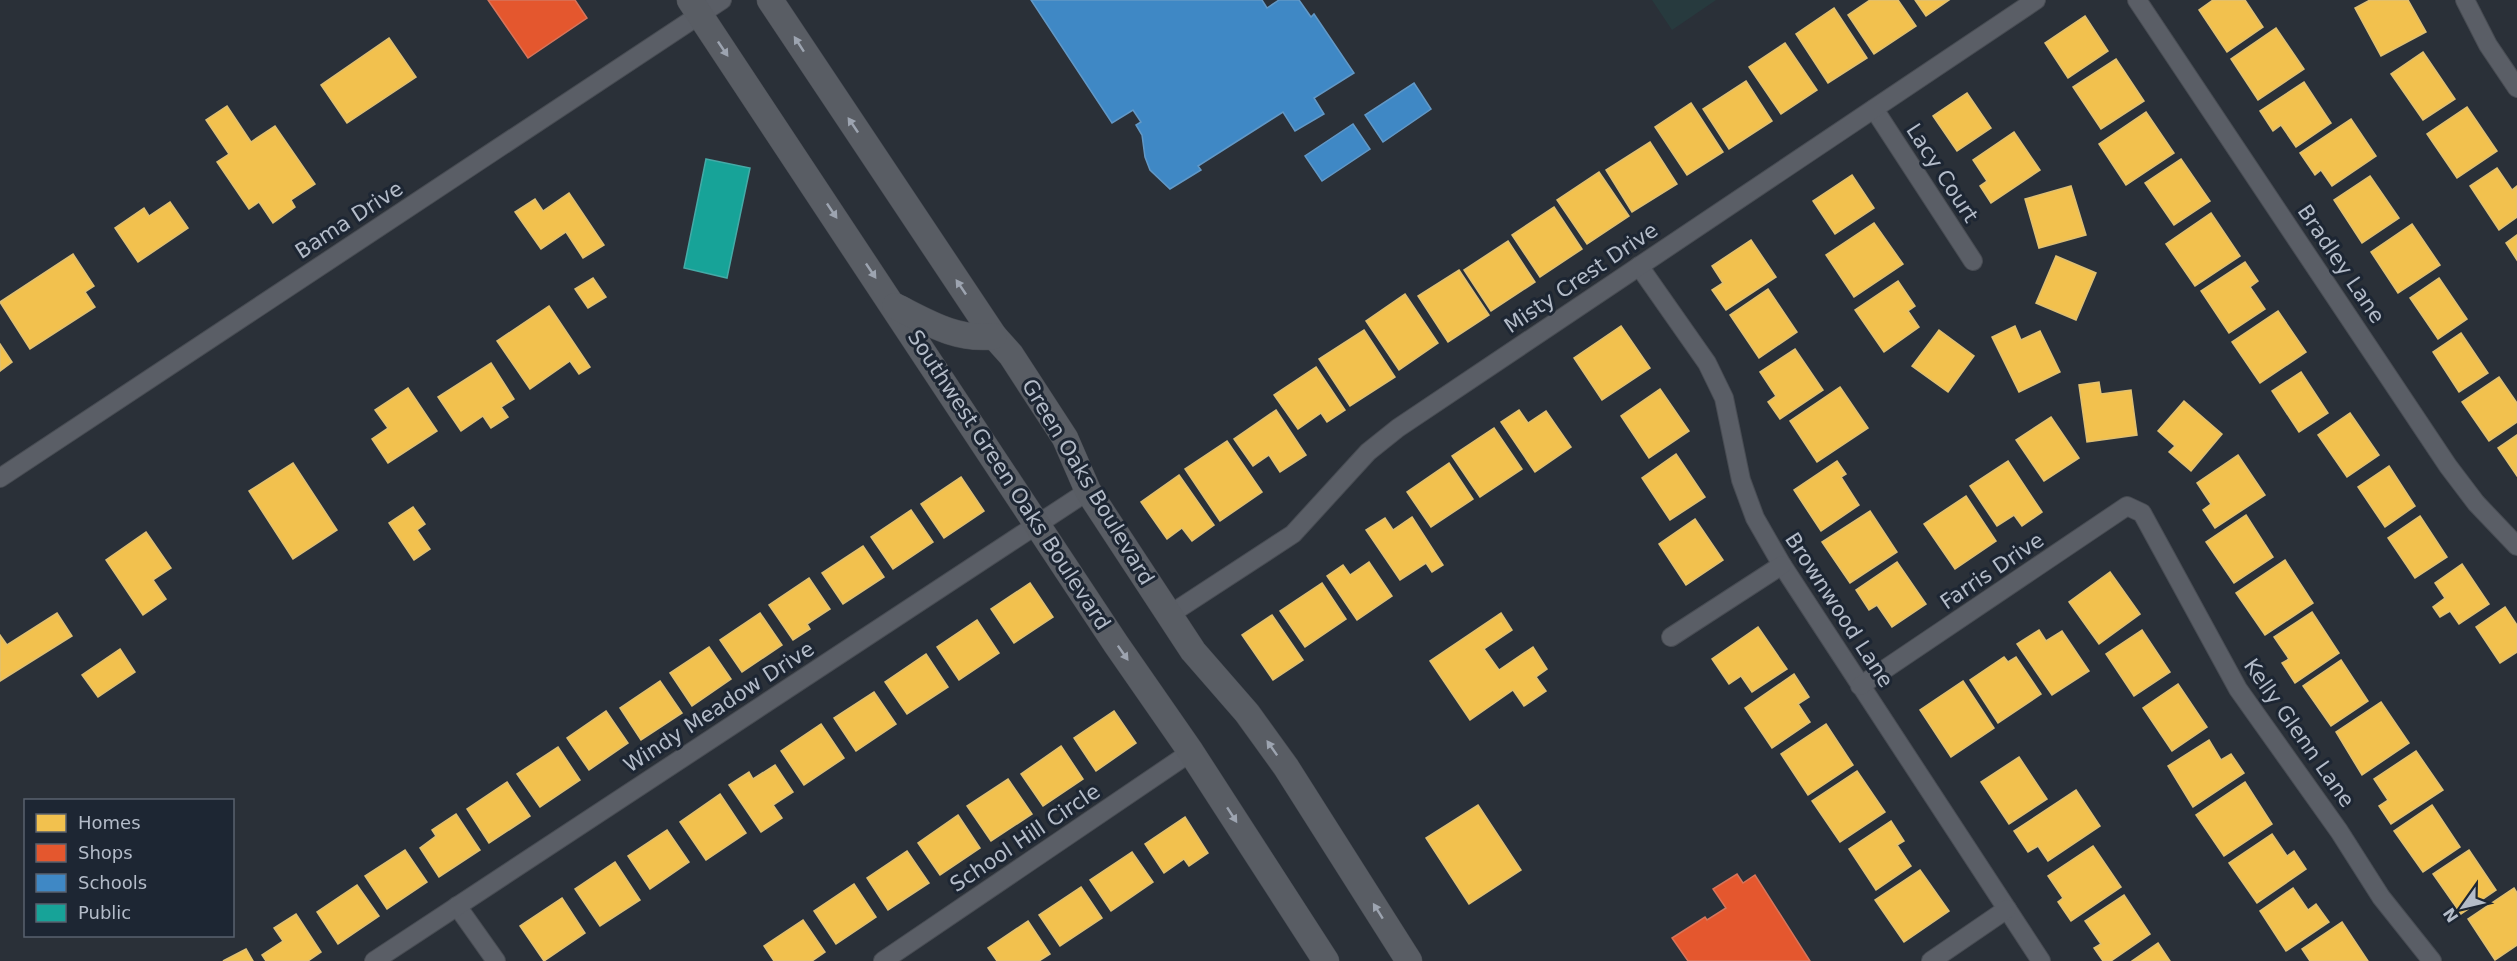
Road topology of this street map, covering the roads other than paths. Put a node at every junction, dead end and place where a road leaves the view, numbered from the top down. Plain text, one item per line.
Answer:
1 (722, 0) edge
2 (770, 0) edge
3 (2036, 0) edge
4 (2137, 0) edge
5 (2465, 0) edge
6 (695, 7) edge
7 (2517, 88) edge
8 (1874, 109) junction
9 (1973, 261) dead end
10 (1639, 266) junction
11 (894, 306) junction
12 (994, 336) junction
13 (0, 478) edge
14 (1088, 491) junction
15 (2146, 520) joint
16 (1037, 525) junction
17 (2517, 546) edge
18 (1782, 565) junction
19 (1169, 615) junction
20 (1671, 637) dead end
21 (1860, 686) junction
22 (1191, 752) junction
23 (458, 906) junction
24 (2007, 909) junction
25 (374, 961) edge
26 (496, 961) edge
27 (883, 961) edge
28 (1326, 961) edge
29 (1409, 961) edge
30 (1930, 961) edge
31 (2041, 961) edge
32 (2432, 961) edge

1 - 6 street, Bama Drive
12 -> 2 main road, Green Oaks Boulevard
3 - 8 street, Misty Crest Drive
4 - 17 street, Bradley Lane
5 - 7 street
6 -> 11 main road, Southwest Green Oaks Boulevard
6 - 13 street, Bama Drive
8 - 9 street, Lacy Court
8 - 10 street, Misty Crest Drive
10 - 18 street, Brownwood Lane
10 - 19 street, Misty Crest Drive
11 - 12 main road
11 - 16 main road, Southwest Green Oaks Boulevard
12 - 14 main road, Green Oaks Boulevard
14 - 16 street, Windy Meadow Drive
14 - 19 main road, Green Oaks Boulevard
15 - 21 street, Farris Drive
15 - 32 street, Kelly Glenn Lane
16 -> 22 main road, Southwest Green Oaks Boulevard
16 - 23 street, Windy Meadow Drive
18 - 20 street
18 - 21 street, Brownwood Lane
29 -> 19 main road, Green Oaks Boulevard
21 - 24 street, Brownwood Lane
22 - 27 street, School Hill Circle
22 -> 28 main road, Southwest Green Oaks Boulevard
23 - 25 street, Windy Meadow Drive
23 - 26 street
24 - 30 street
24 - 31 street, Brownwood Lane

